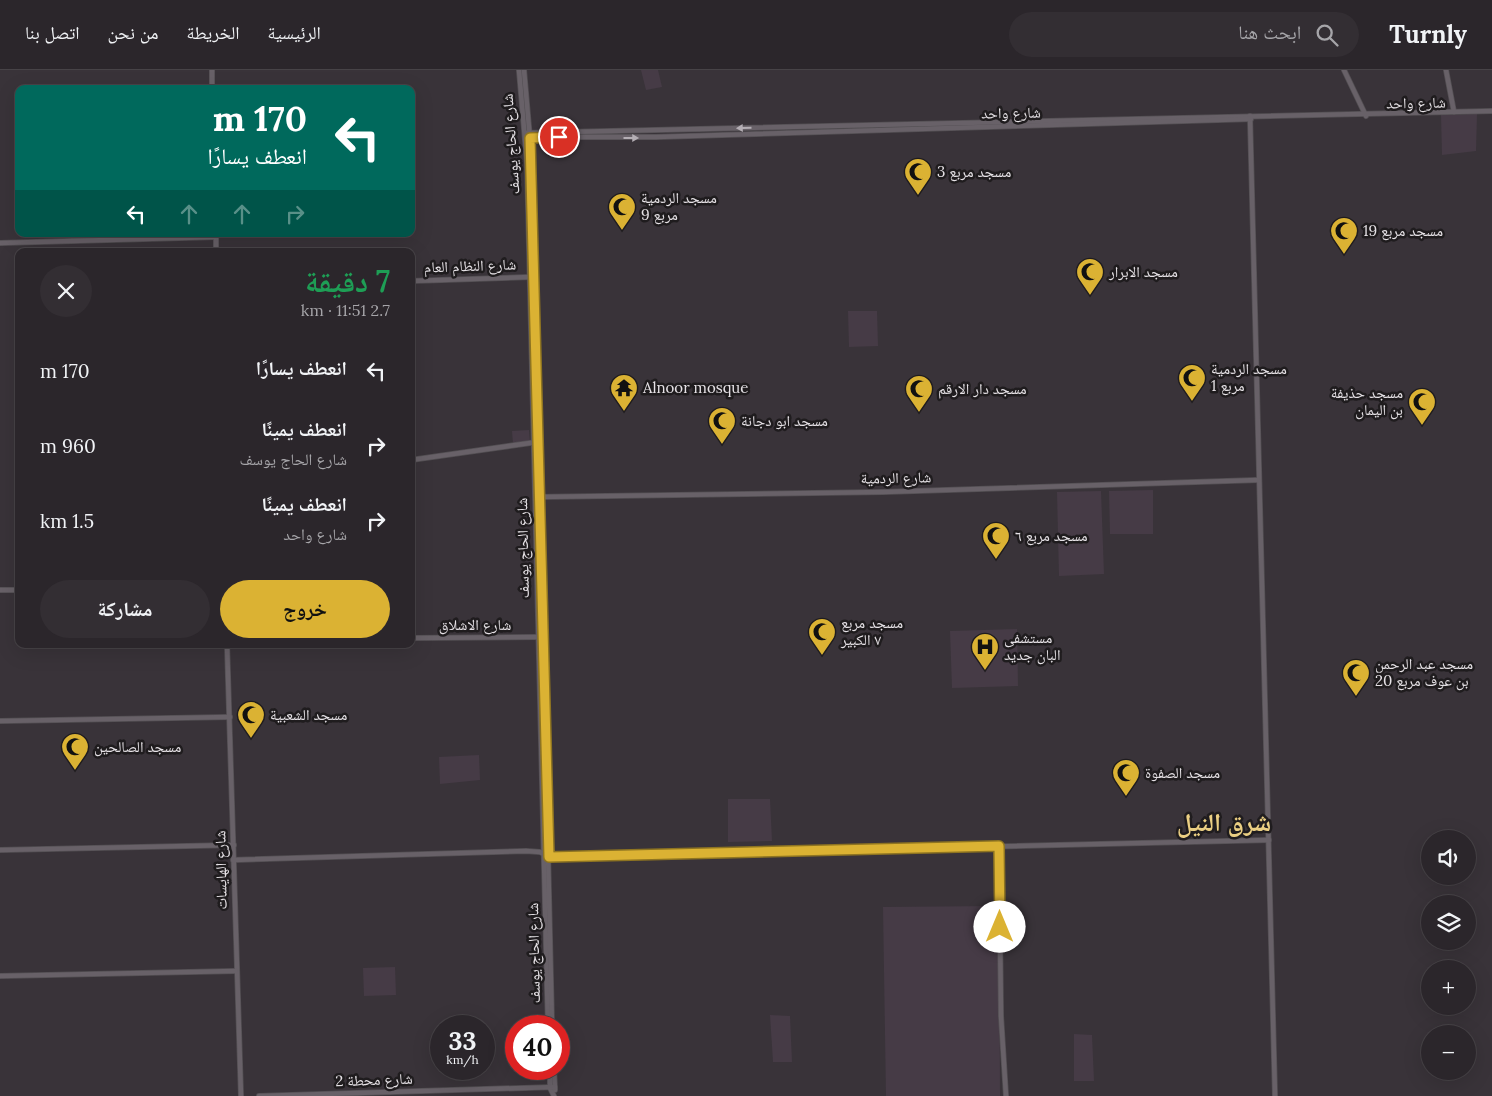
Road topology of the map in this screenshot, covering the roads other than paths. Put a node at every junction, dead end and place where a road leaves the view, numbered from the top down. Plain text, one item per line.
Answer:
1 (212, 70) edge
2 (519, 70) edge
3 (524, 70) edge
4 (1344, 70) edge
5 (1446, 70) edge
6 (212, 85) edge
7 (1454, 112) junction
8 (1492, 112) edge
9 (1366, 116) junction
10 (1250, 118) junction
11 (957, 125) junction
12 (714, 129) junction
13 (528, 135) junction
14 (714, 136) junction
15 (162, 237) edge
16 (0, 243) edge
17 (530, 277) junction
18 (415, 280) edge
19 (537, 442) junction
20 (415, 459) edge
21 (1258, 480) junction
22 (537, 497) junction
23 (0, 590) edge
24 (15, 590) edge
25 (539, 637) junction
26 (415, 638) edge
27 (227, 648) edge
28 (230, 717) junction
29 (0, 721) edge
30 (1269, 840) junction
31 (234, 844) junction
32 (999, 846) junction
33 (0, 850) edge
34 (546, 857) junction
35 (234, 860) junction
36 (236, 971) junction
37 (0, 976) edge
38 (548, 1015) edge
39 (552, 1015) edge
40 (551, 1080) edge
41 (553, 1080) edge
42 (552, 1088) junction
43 (241, 1096) edge
44 (259, 1096) edge
45 (266, 1096) edge
46 (554, 1096) edge
47 (1006, 1096) edge
48 (1275, 1096) edge

1 - 6 street
2 - 13 street, شارع الحاج يوسف
3 - 13 street, شارع الحاج يوسف
4 - 9 street
5 - 7 street
7 - 8 street, شارع واحد
7 - 9 street, شارع واحد
8 - 9 street, شارع واحد
9 - 10 street, شارع واحد
10 - 11 street, شارع واحد
10 - 21 street
11 -> 12 street, شارع واحد
11 - 14 street, شارع واحد
12 - 13 street, شارع واحد
12 - 14 street
13 -> 14 street, شارع واحد
13 - 17 street, شارع الحاج يوسف
13 - 19 street, شارع الحاج يوسف
15 - 16 street
17 - 18 street, شارع النظام العام
17 - 19 street, شارع الحاج يوسف
19 - 20 street
19 - 22 street, شارع الحاج يوسف
21 - 22 street, شارع الردمية
21 - 30 street
22 - 25 street, شارع الحاج يوسف
22 - 34 street, شارع الحاج يوسف
23 - 24 street
25 - 26 street, شارع الاشلاق
25 - 34 street, شارع الحاج يوسف
27 - 28 street, شارع الهايسات
28 - 29 street
28 - 31 street, شارع الهايسات
30 - 32 street
30 - 48 street
31 - 33 street
31 - 35 street, شارع الهايسات
32 - 34 street
32 - 47 street
34 - 35 street
34 - 38 street, شارع الحاج يوسف
34 - 39 street, شارع الحاج يوسف
35 - 36 street, شارع الهايسات
36 - 37 street
36 - 43 street, شارع الهايسات
40 - 42 street
41 - 42 street
42 - 45 street, شارع محطة 2
42 - 46 street
44 - 45 street, شارع محطة 2

